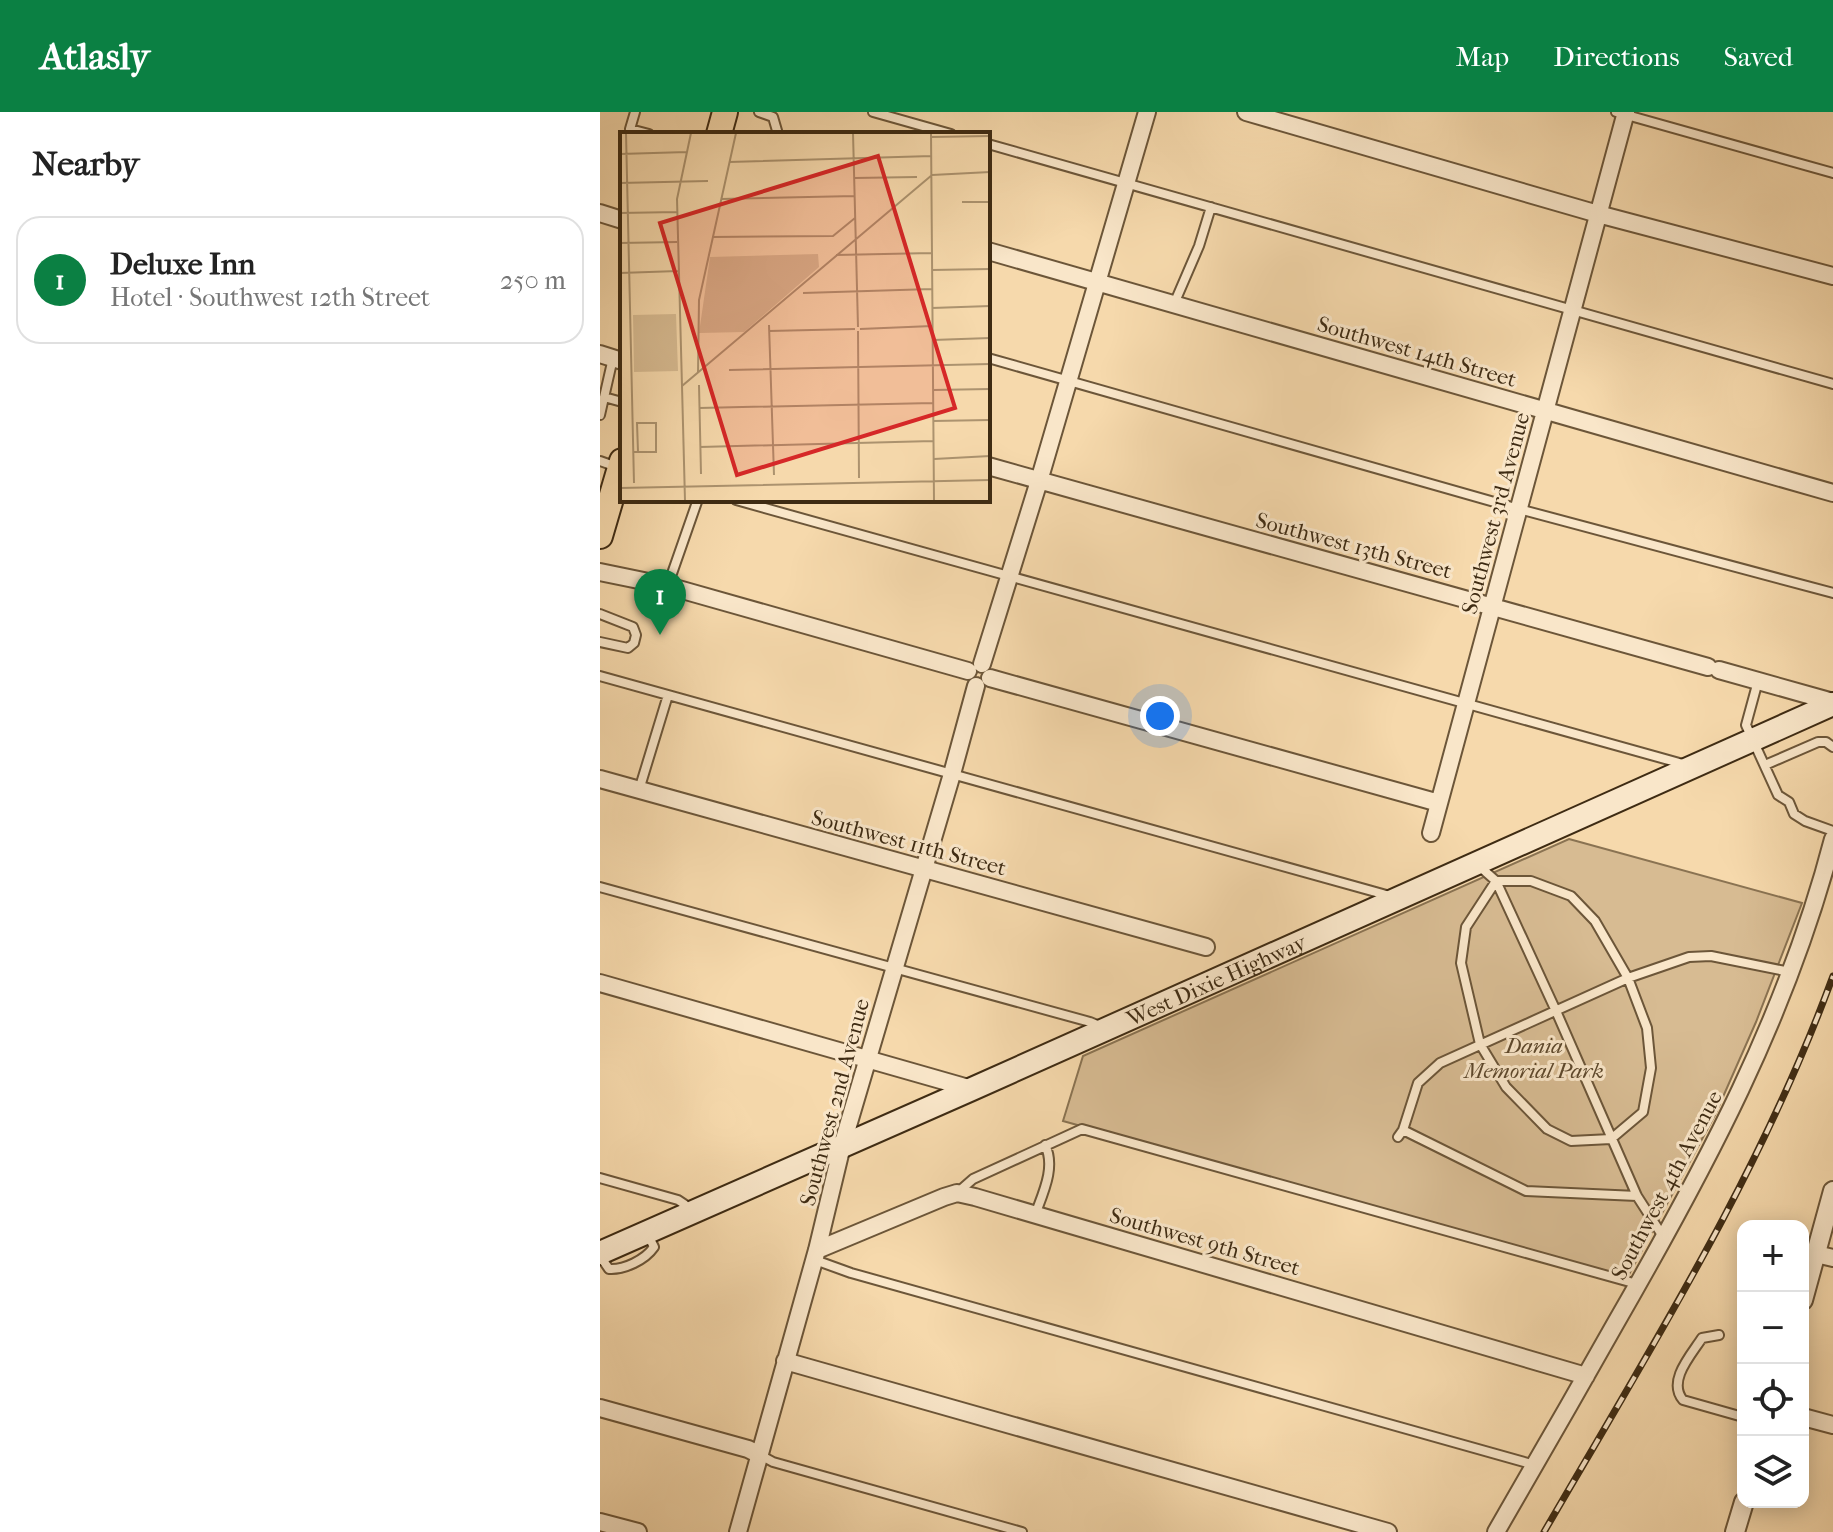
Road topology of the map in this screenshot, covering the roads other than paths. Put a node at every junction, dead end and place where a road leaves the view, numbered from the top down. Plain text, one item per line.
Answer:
1 (635, 112) edge
2 (725, 112) edge
3 (759, 112) edge
4 (873, 112) edge
5 (1147, 112) edge
6 (1246, 112) edge
7 (1623, 113) edge
8 (641, 132) edge
9 (720, 132) edge
10 (777, 132) edge
11 (944, 132) edge
12 (990, 145) edge
13 (1833, 173) edge
14 (1126, 183) junction
15 (1211, 207) junction
16 (600, 213) edge
17 (1598, 214) junction
18 (620, 218) edge
19 (990, 252) edge
20 (1833, 276) edge
21 (1097, 282) junction
22 (1174, 304) junction
23 (1572, 311) junction
24 (612, 358) edge
25 (990, 359) edge
26 (1068, 381) junction
27 (1833, 384) edge
28 (604, 397) junction
29 (620, 401) edge
30 (1546, 411) junction
31 (600, 415) edge
32 (616, 464) edge
33 (990, 467) edge
34 (1039, 481) junction
35 (1833, 493) edge
36 (605, 498) edge
37 (697, 502) dead end
38 (743, 502) edge
39 (1519, 509) junction
40 (600, 536) edge
41 (600, 572) edge
42 (1010, 577) junction
43 (668, 586) junction
44 (1833, 593) edge
45 (1493, 606) junction
46 (600, 614) edge
47 (600, 642) edge
48 (979, 675) junction
49 (600, 676) edge
50 (1758, 681) junction
51 (668, 695) junction
52 (1833, 703) edge
53 (1466, 704) junction
54 (1753, 740) junction
55 (1833, 747) edge
56 (1765, 765) junction
57 (1693, 767) junction
58 (952, 774) junction
59 (600, 779) edge
60 (639, 790) junction
61 (1439, 803) junction
62 (1833, 831) edge
63 (1431, 833) dead end
64 (1833, 839) edge
65 (1477, 864) junction
66 (924, 868) junction
67 (1496, 881) junction
68 (600, 887) edge
69 (1398, 899) junction
70 (1206, 947) dead end
71 (895, 968) junction
72 (1791, 973) junction
73 (1628, 978) junction
74 (600, 983) edge
75 (1556, 1011) junction
76 (1106, 1029) junction
77 (1480, 1044) junction
78 (868, 1058) junction
79 (972, 1089) junction
80 (1611, 1139) junction
81 (1045, 1145) junction
82 (842, 1146) junction
83 (600, 1178) edge
84 (1833, 1191) edge
85 (957, 1193) junction
86 (1637, 1196) junction
87 (691, 1213) junction
88 (1035, 1215) junction
89 (1665, 1238) junction
90 (600, 1254) edge
91 (816, 1255) junction
92 (1825, 1256) edge
93 (1638, 1284) junction
94 (1807, 1292) edge
95 (1719, 1335) dead end
96 (785, 1361) junction
97 (1586, 1376) junction
98 (600, 1408) edge
99 (1737, 1415) edge
100 (1809, 1419) edge
101 (1833, 1425) edge
102 (760, 1455) junction
103 (1535, 1465) junction
104 (1742, 1508) edge
105 (600, 1522) edge
106 (638, 1532) edge
107 (738, 1532) edge
108 (1022, 1532) edge
109 (1388, 1532) edge
110 (1496, 1532) edge
111 (1735, 1532) edge

1 - 8 lane
2 - 9 main road
3 - 10 lane
4 - 11 lane
5 - 14 street, Southwest 2nd Avenue
6 - 17 street
7 - 13 lane
7 - 17 street, Southwest 3rd Avenue
12 - 14 lane
14 - 15 lane
14 - 21 street, Southwest 2nd Avenue
15 - 22 lane
15 - 23 lane
16 - 18 street
17 - 20 street
17 - 23 street, Southwest 3rd Avenue
19 - 21 street, Southwest 14th Street
21 - 22 street, Southwest 14th Street
21 - 26 street, Southwest 2nd Avenue
22 - 30 street, Southwest 14th Street
23 - 27 lane
23 - 30 street, Southwest 3rd Avenue
24 - 28 lane
25 - 26 lane
26 - 34 street, Southwest 2nd Avenue
26 - 39 lane
28 - 29 lane
28 - 31 lane
30 - 35 street, Southwest 14th Street
30 - 39 street, Southwest 3rd Avenue
32 - 36 main road
33 - 34 street, Southwest 13th Street
34 - 42 street, Southwest 2nd Avenue
34 - 45 street, Southwest 13th Street
36 - 40 main road
37 - 43 lane
38 - 42 lane
39 - 44 lane
39 - 45 street, Southwest 3rd Avenue
41 - 43 street
42 - 48 street, Southwest 2nd Avenue
42 - 53 lane
43 - 48 street
45 - 50 street, Southwest 13th Street
45 - 53 street, Southwest 3rd Avenue
46 - 47 lane
48 - 58 street, Southwest 2nd Avenue
48 - 61 street
49 - 51 lane
50 - 52 street, Southwest 13th Street
50 - 54 lane
51 - 58 lane
51 - 60 lane
52 - 54 main road, West Dixie Highway
53 - 57 lane
53 - 61 street, Southwest 3rd Avenue
54 - 56 lane
54 - 57 main road, West Dixie Highway
55 - 56 lane
56 - 62 lane
57 - 65 main road, West Dixie Highway
58 - 66 street, Southwest 2nd Avenue
58 - 69 lane
59 - 60 street, Southwest 11th Street
60 - 66 street, Southwest 11th Street
61 - 63 street, Southwest 3rd Avenue
64 - 72 street, Southwest 4th Avenue
65 - 67 lane
65 - 69 main road, West Dixie Highway
66 - 70 street, Southwest 11th Street
66 - 71 street, Southwest 2nd Avenue
67 - 73 lane
67 - 75 lane
67 - 77 lane
68 - 71 lane
69 - 76 main road, West Dixie Highway
71 - 76 lane
71 - 78 street, Southwest 2nd Avenue
72 - 73 lane
72 - 89 street, Southwest 4th Avenue
73 - 75 lane
73 - 80 lane
74 - 78 street
75 - 77 lane
75 - 80 lane
76 - 79 main road, West Dixie Highway
77 - 80 lane
77 - 86 lane
78 - 79 street
78 - 82 street, Southwest 2nd Avenue
79 - 82 main road, West Dixie Highway
80 - 86 lane
81 - 85 lane
81 - 88 lane
81 - 93 lane
82 - 87 main road, West Dixie Highway
82 - 91 street, Southwest 2nd Avenue
83 - 87 lane
84 - 92 street
85 - 88 street, Southwest 9th Street
85 - 91 street
86 - 89 lane
87 - 90 main road, West Dixie Highway
88 - 97 street, Southwest 9th Street
89 - 93 street, Southwest 4th Avenue
91 - 96 street, Southwest 2nd Avenue
91 - 103 lane
92 - 94 street
93 - 97 street, Southwest 4th Avenue
95 - 99 lane
96 - 102 street, Southwest 2nd Avenue
96 - 109 street
97 - 103 street, Southwest 4th Avenue
98 - 102 street
100 - 101 street
102 - 107 street, Southwest 2nd Avenue
102 - 108 lane
103 - 110 street, Southwest 4th Avenue
104 - 111 street
105 - 106 street

